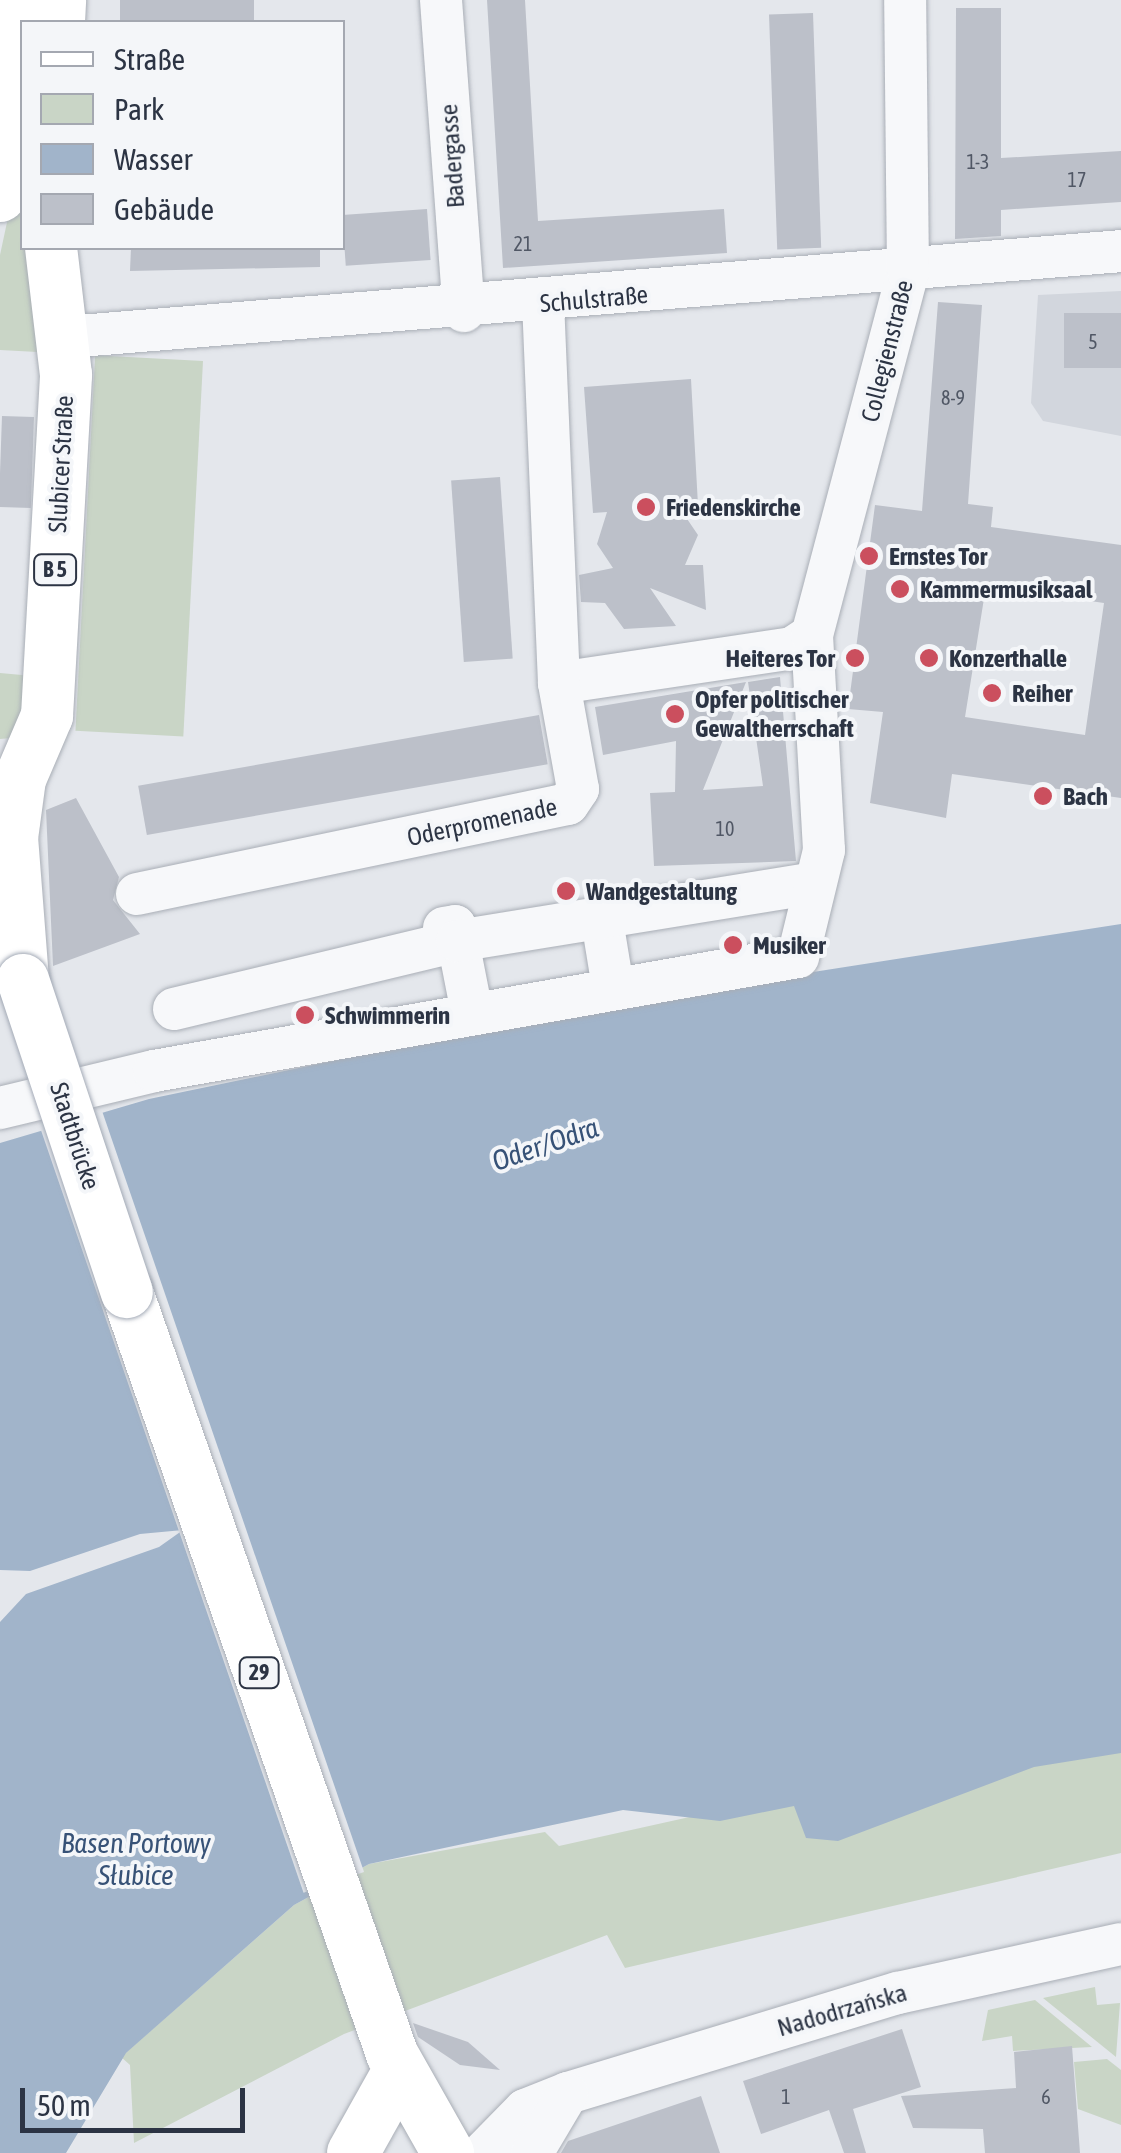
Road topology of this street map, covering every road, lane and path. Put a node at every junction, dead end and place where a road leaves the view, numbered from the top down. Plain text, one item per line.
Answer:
1 (10, 0) edge
2 (441, 0) edge
3 (905, 0) edge
4 (0, 196) edge
5 (51, 250) edge
6 (1121, 251) edge
7 (908, 272) junction
8 (543, 304) junction
9 (464, 311) junction
10 (67, 337) junction
11 (812, 635) junction
12 (559, 683) junction
13 (15, 764) edge
14 (819, 866) junction
15 (137, 894) dead end
16 (601, 914) junction
17 (0, 932) edge
18 (445, 936) junction
19 (23, 980) junction
20 (277, 984) junction
21 (613, 986) junction
22 (174, 1009) dead end
23 (472, 1013) junction
24 (289, 1046) junction
25 (0, 1108) edge
26 (127, 1292) joint
27 (1121, 1944) edge
28 (394, 2065) junction
29 (568, 2093) junction
30 (353, 2153) edge
31 (411, 2153) edge
32 (448, 2153) edge
33 (483, 2153) edge
34 (532, 2153) edge

1 - 4 main road
2 - 9 street, Badergasse
3 - 7 street, Collegienstraße
5 - 10 main road, Slubicer Straße / B 5
6 - 7 street, Schulstraße
7 - 8 street, Schulstraße
7 - 11 street, Collegienstraße
8 - 9 street, Schulstraße
8 - 12 street, Oderpromenade
9 - 10 street, Schulstraße
10 - 13 main road, Slubicer Straße / B 5
11 - 12 street
11 - 14 street, Collegienstraße
12 - 15 street, Oderpromenade
13 - 19 main road, Slubicer Straße / B 5
14 - 16 street
14 - 21 street
16 - 18 street
16 - 21 street
17 - 19 main road, B 5
18 - 20 street
18 - 23 street
19 - 26 main road, Stadtbrücke / B 5, bridge
20 - 22 street
20 - 24 street
21 - 23 street
23 - 24 street
24 - 25 street
26 - 28 main road, 29
27 - 29 street, Nadodrzańska
28 - 30 main road
28 - 31 main road, 29
28 - 32 main road, 29
29 - 33 street, Nadodrzańska
29 - 34 street

